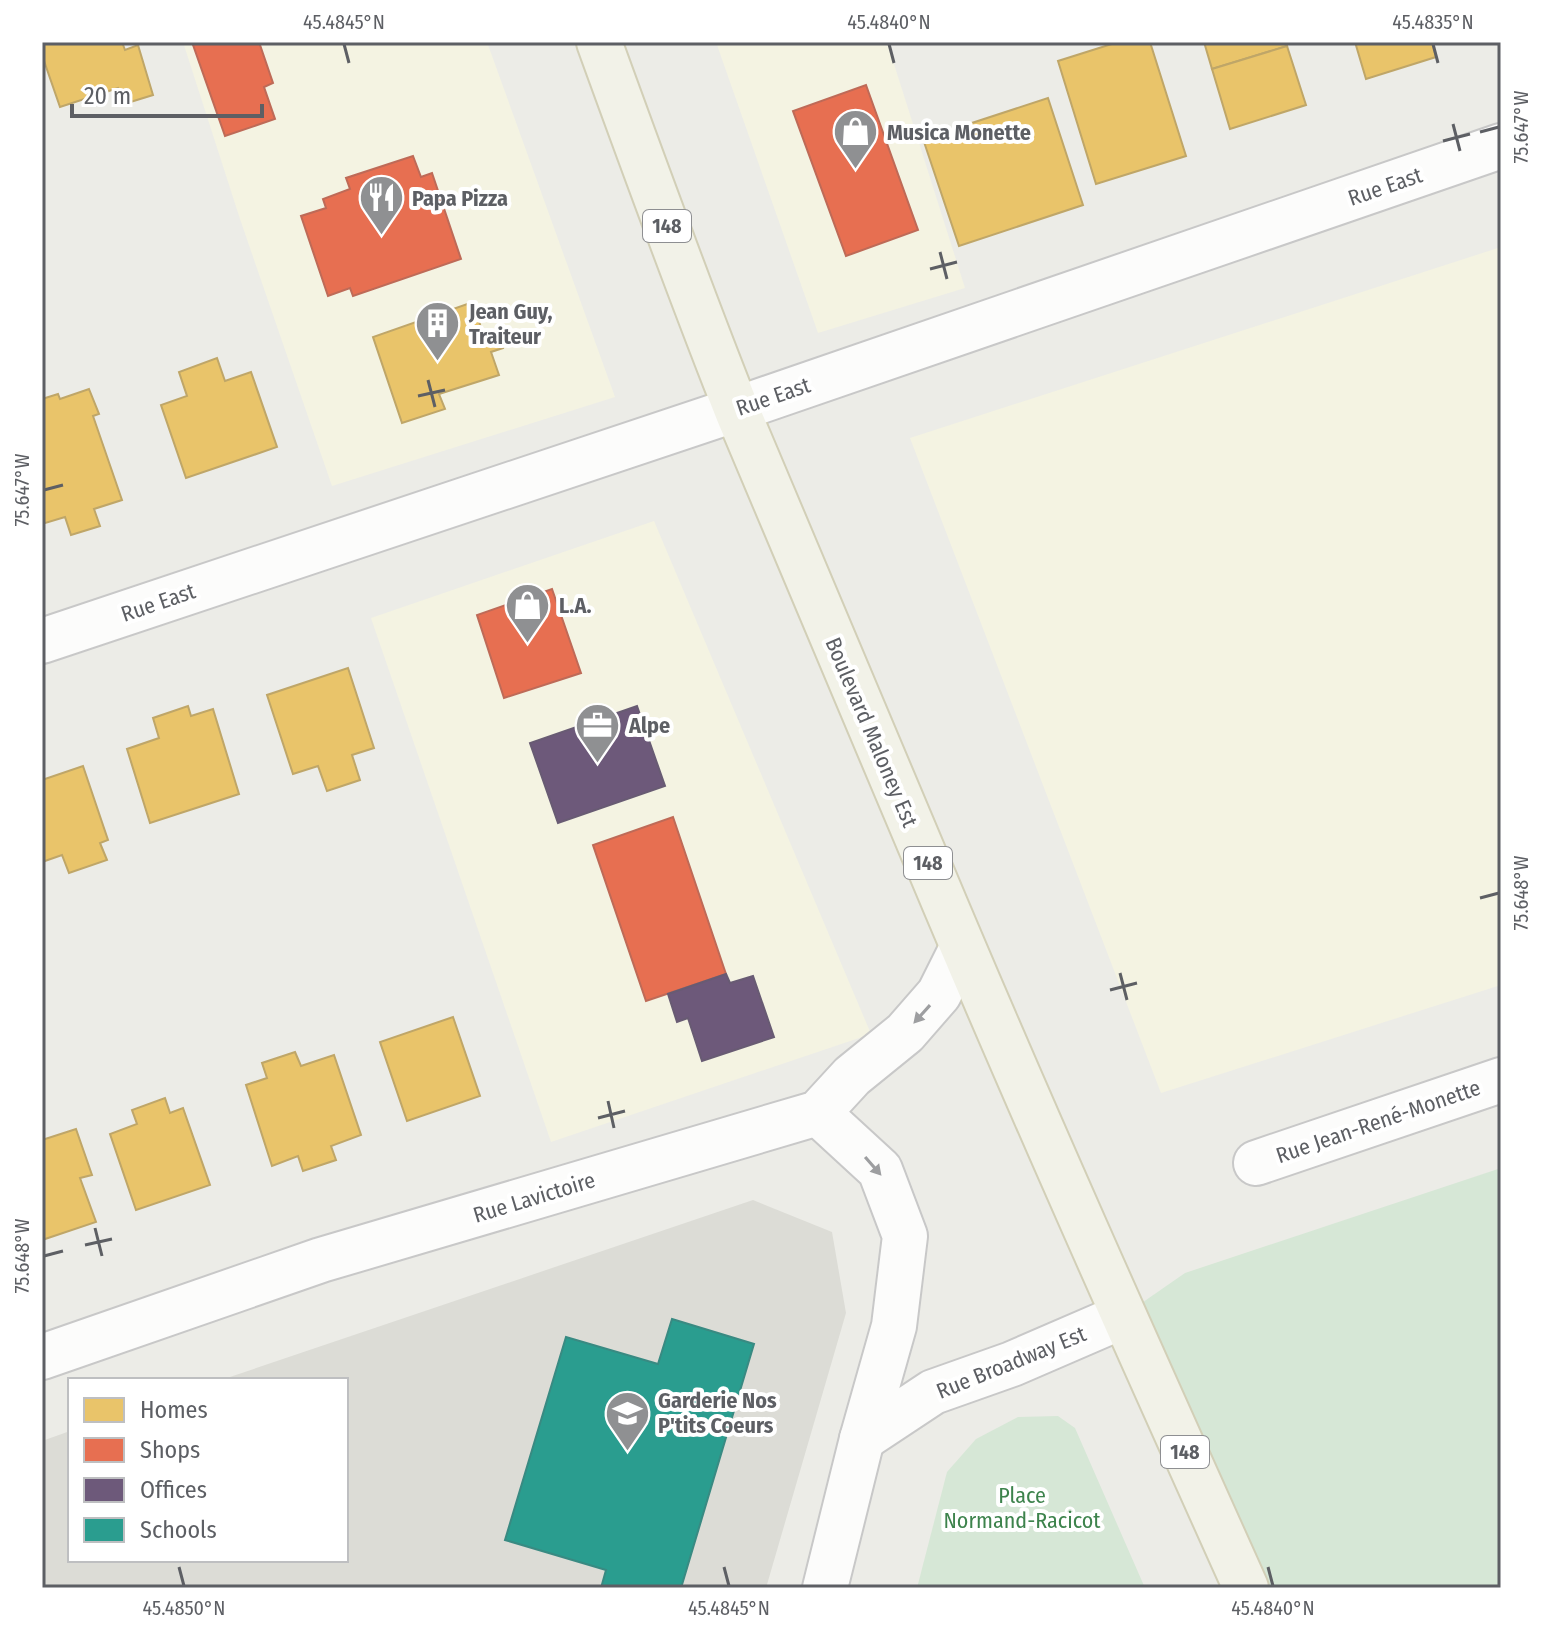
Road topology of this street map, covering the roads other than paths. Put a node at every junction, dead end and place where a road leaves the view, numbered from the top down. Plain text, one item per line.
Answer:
1 (599, 42) edge
2 (1501, 146) edge
3 (737, 409) junction
4 (42, 641) edge
5 (962, 948) junction
6 (1501, 1080) edge
7 (818, 1113) junction
8 (1256, 1163) dead end
9 (1123, 1316) junction
10 (42, 1357) edge
11 (862, 1439) junction
12 (825, 1588) edge
13 (1246, 1588) edge

1 - 3 main road, Boulevard Maloney Est / 148
2 - 3 street, Rue East
3 - 4 street, Rue East
3 - 5 main road, Boulevard Maloney Est / 148
5 -> 7 street
5 - 9 main road, Boulevard Maloney Est / 148
6 - 8 street, Rue Jean-René-Monette
7 - 10 street, Rue Lavictoire
7 -> 11 street
9 - 11 street, Rue Broadway Est
9 - 13 main road, Boulevard Maloney Est / 148
11 - 12 street

